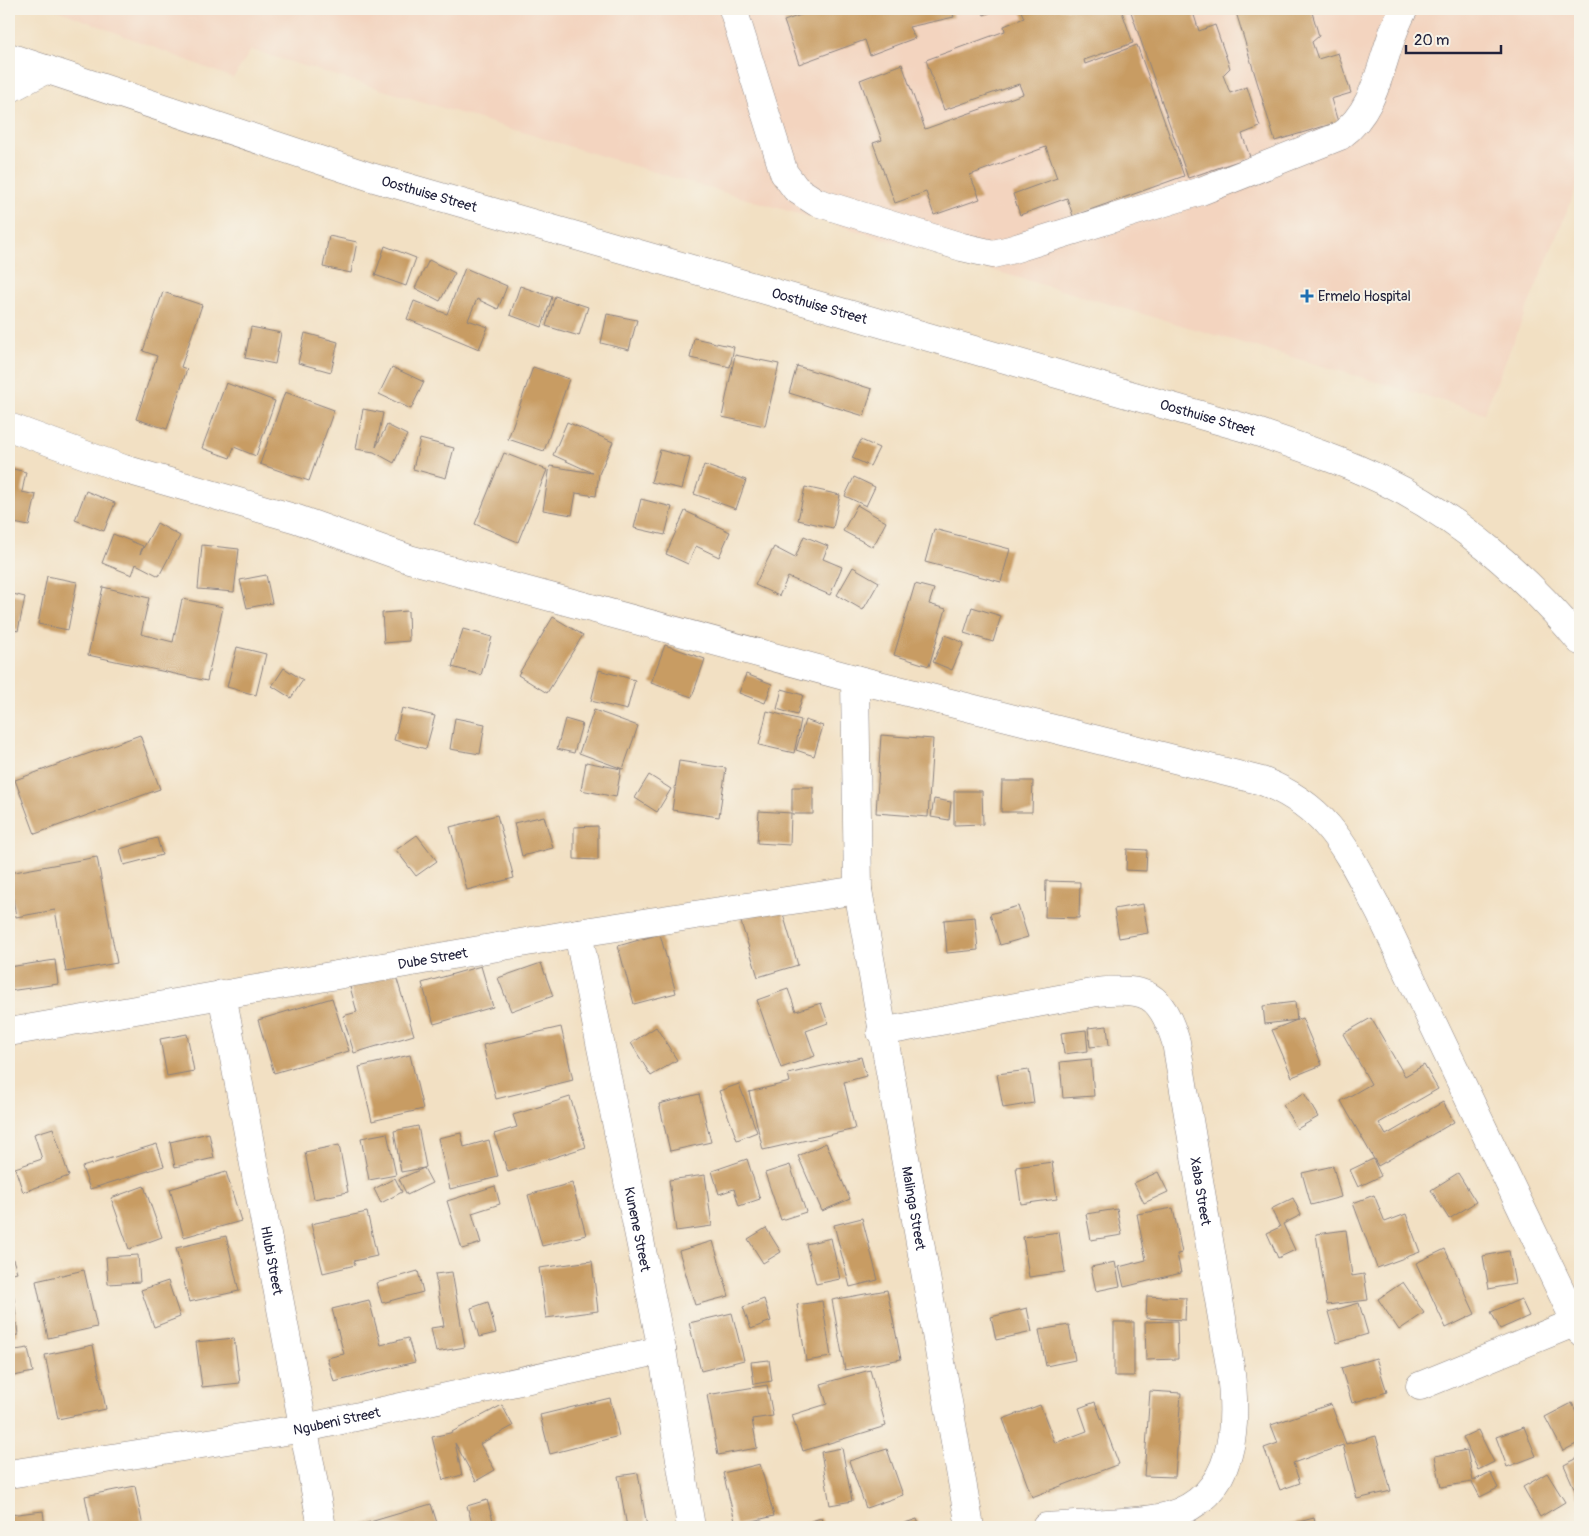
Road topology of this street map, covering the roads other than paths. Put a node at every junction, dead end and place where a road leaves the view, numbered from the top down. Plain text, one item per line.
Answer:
1 (733, 9) edge
2 (1404, 9) edge
3 (9, 57) edge
4 (47, 69) junction
5 (9, 89) edge
6 (9, 427) edge
7 (1580, 641) edge
8 (855, 679) junction
9 (858, 890) junction
10 (578, 933) junction
11 (222, 994) junction
12 (9, 1032) edge
13 (882, 1032) junction
14 (1578, 1327) edge
15 (662, 1350) junction
16 (1420, 1386) dead end
17 (305, 1428) junction
18 (9, 1474) edge
19 (322, 1527) edge
20 (691, 1527) edge
21 (970, 1527) edge
22 (1046, 1527) edge

1 - 2 street
3 - 4 street, Oosthuise Street
4 - 5 street
4 - 7 street, Oosthuise Street
6 - 8 street
8 - 9 street, Malinga Street
8 - 14 street
9 - 10 street, Dube Street
9 - 13 street, Malinga Street
10 - 11 street, Dube Street
10 - 15 street, Kunene Street
11 - 12 street, Dube Street
11 - 17 street, Hlubi Street
13 - 21 street, Malinga Street
13 - 22 street, Xaba Street
14 - 16 street
15 - 17 street, Ngubeni Street
15 - 20 street, Kunene Street
17 - 18 street, Ngubeni Street
17 - 19 street, Hlubi Street

